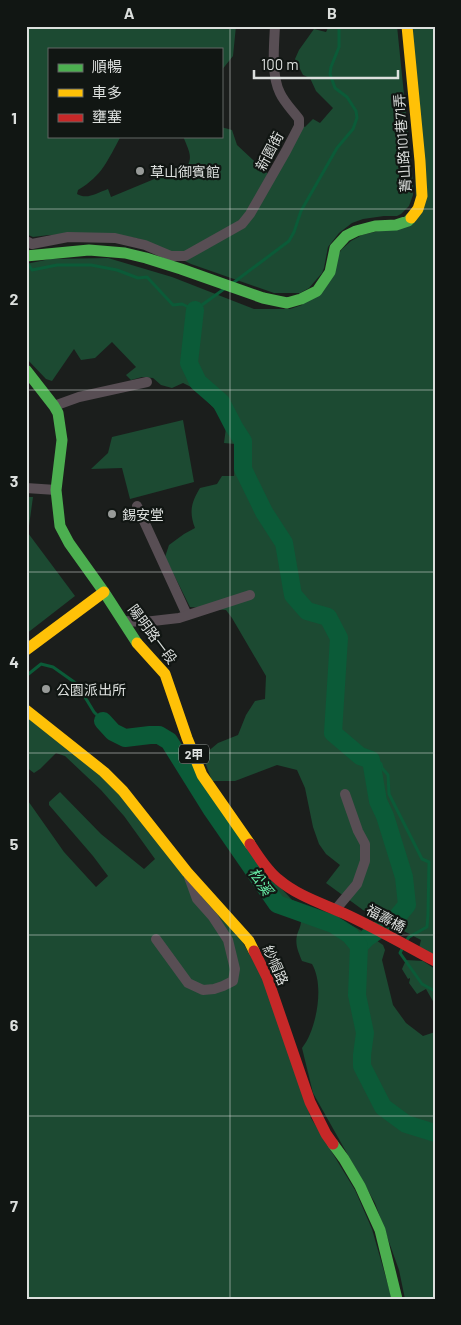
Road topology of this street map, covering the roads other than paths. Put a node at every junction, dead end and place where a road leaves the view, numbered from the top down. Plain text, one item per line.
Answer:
1 (275, 26) edge
2 (407, 26) edge
3 (26, 241) edge
4 (26, 256) edge
5 (185, 256) junction
6 (181, 269) junction
7 (26, 370) edge
8 (147, 382) dead end
9 (54, 406) junction
10 (26, 488) edge
11 (56, 490) junction
12 (137, 506) dead end
13 (104, 592) junction
14 (250, 596) dead end
15 (188, 616) junction
16 (123, 621) junction
17 (26, 650) edge
18 (26, 710) edge
19 (345, 794) dead end
20 (187, 872) junction
21 (340, 911) junction
22 (156, 939) dead end
23 (435, 961) edge
24 (397, 1299) edge

1 - 5 street, 新園街
2 - 6 street, 菁山路101巷71弄
3 - 5 street
4 - 6 street
5 - 6 street
7 - 9 street, 陽明路一段 / 2甲
8 - 9 street
9 - 11 street, 陽明路一段 / 2甲
10 - 11 street
11 - 13 street, 陽明路一段 / 2甲
12 - 15 street
13 - 16 street, 陽明路一段 / 2甲
13 - 17 street
14 - 15 street
15 - 16 street
16 - 21 street, 陽明路一段 / 2甲
18 - 20 street, 紗帽路
19 - 21 street
20 - 22 street
20 - 24 street, 紗帽路
21 - 23 street, 福壽橋 / 2甲

